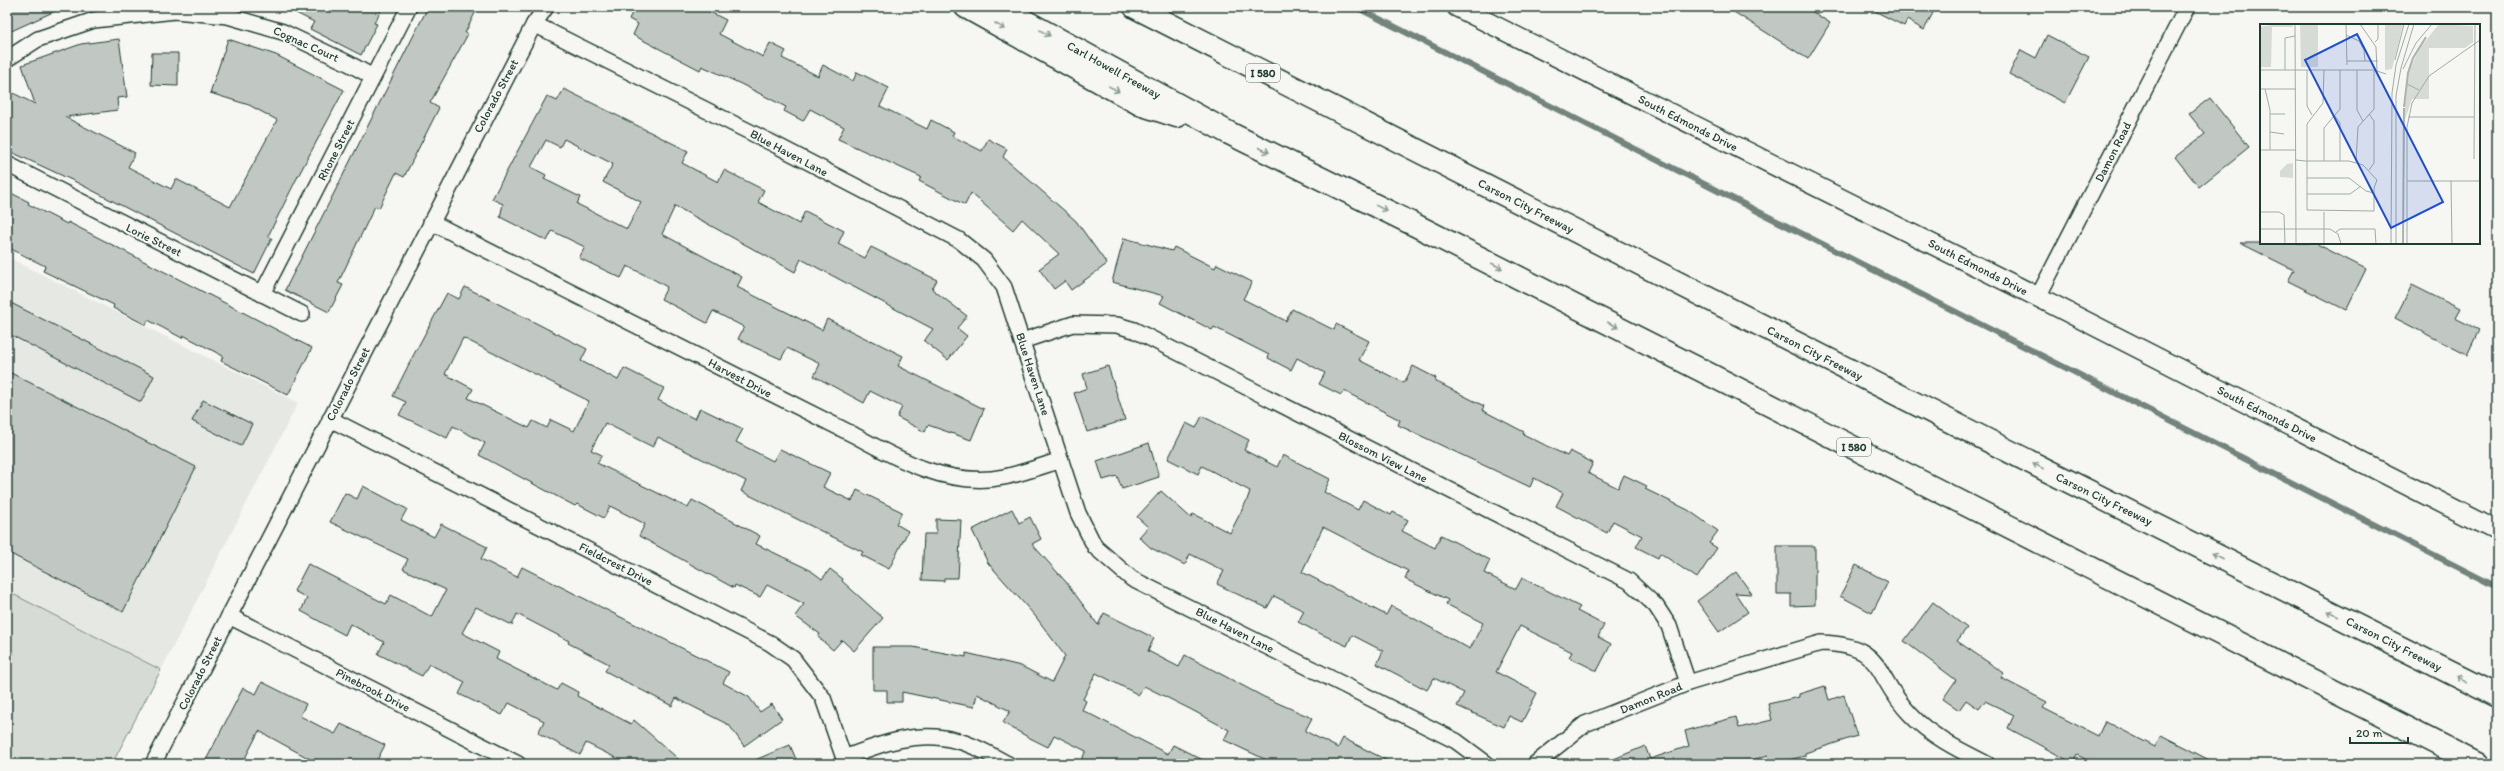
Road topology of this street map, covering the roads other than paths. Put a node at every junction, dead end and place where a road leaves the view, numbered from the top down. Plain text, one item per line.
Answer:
1 (409, 7) edge
2 (546, 7) edge
3 (966, 7) edge
4 (999, 7) edge
5 (1135, 7) edge
6 (1157, 7) edge
7 (1457, 7) edge
8 (2187, 7) edge
9 (534, 24) junction
10 (7, 59) edge
11 (373, 77) junction
12 (1229, 133) junction
13 (1391, 138) junction
14 (7, 164) edge
15 (431, 222) junction
16 (262, 294) junction
17 (2038, 297) junction
18 (302, 314) dead end
19 (1022, 341) junction
20 (330, 419) junction
21 (1061, 460) junction
22 (2497, 531) edge
23 (229, 616) junction
24 (1688, 683) junction
25 (2497, 696) edge
26 (845, 761) edge
27 (1983, 763) edge
28 (153, 764) edge
29 (518, 764) edge
30 (1008, 764) edge
31 (1487, 764) edge
32 (1535, 764) edge
33 (2477, 764) edge

1 - 11 street, Rhone Street
2 - 9 street, Colorado Street
3 -> 12 highway
4 -> 12 highway, Carl Howell Freeway / I 580
5 - 13 highway, Carson City Freeway / I 580
6 - 13 highway
7 - 17 street, South Edmonds Drive
8 - 17 street, Damon Road
9 - 15 street, Colorado Street
9 - 19 street, Blue Haven Lane
10 - 11 street, Cognac Court
11 - 16 street, Rhone Street
12 -> 33 highway, I 580
25 -> 13 highway, Carson City Freeway / I 580
14 - 16 street, Lorie Street
15 - 20 street, Colorado Street
15 - 21 street, Harvest Drive
16 - 18 street, Lorie Street
17 - 22 street, South Edmonds Drive
19 - 21 street, Blue Haven Lane
19 - 24 street, Blossom View Lane
20 - 23 street, Colorado Street
20 - 26 street, Fieldcrest Drive
21 - 31 street, Blue Haven Lane
23 - 28 street, Colorado Street
23 - 29 street, Pinebrook Drive
24 - 27 street, Damon Road
24 - 32 street, Damon Road
26 - 30 street

